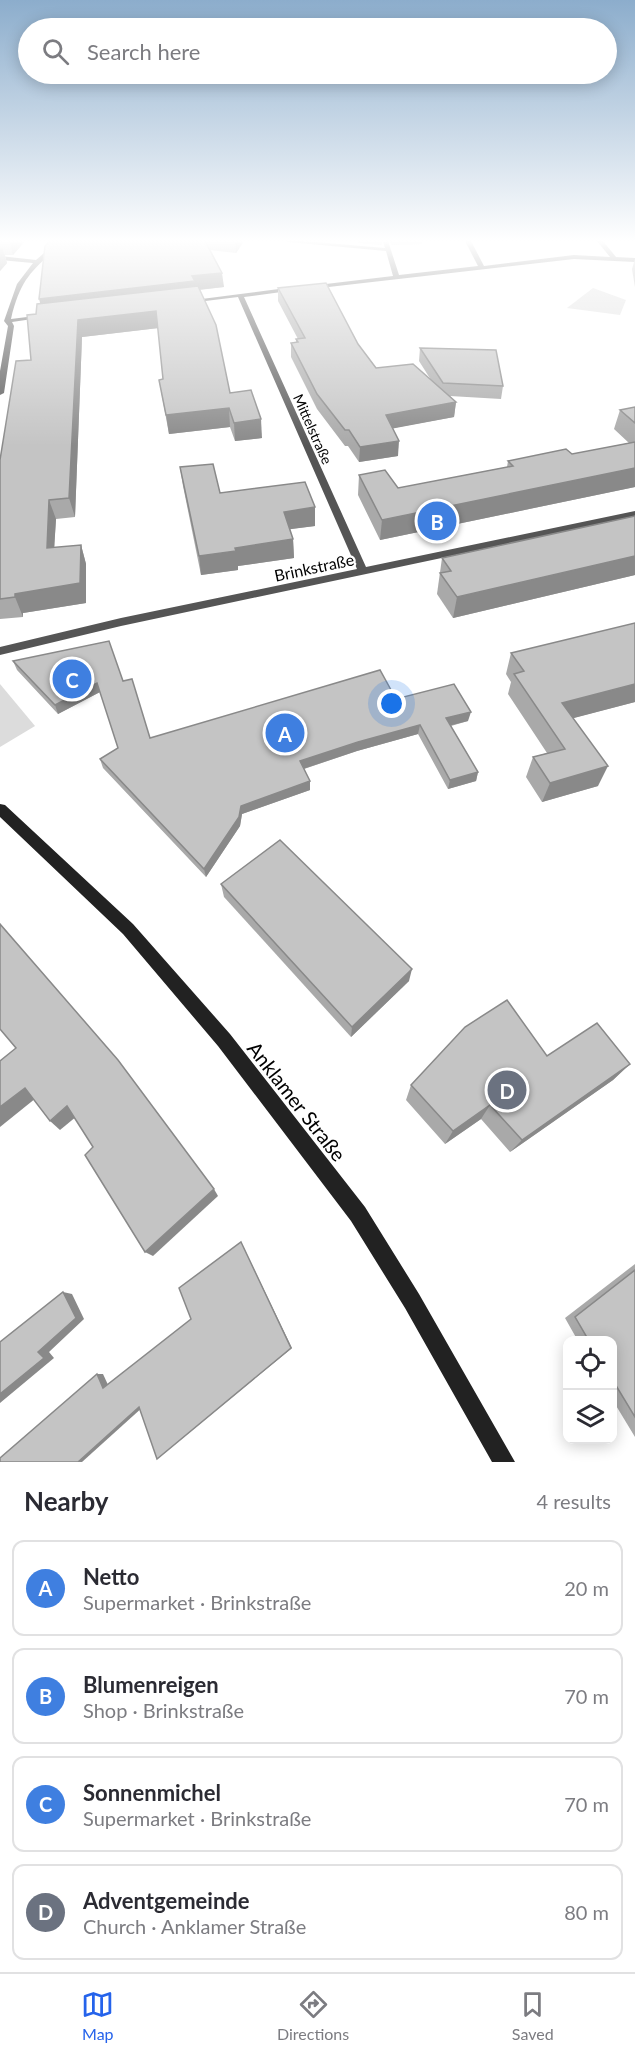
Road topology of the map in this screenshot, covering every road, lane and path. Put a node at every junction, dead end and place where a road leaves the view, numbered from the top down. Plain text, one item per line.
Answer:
1 (9, 309) edge
2 (246, 309) edge
3 (54, 316) edge
4 (7, 321) junction
5 (0, 393) edge
6 (635, 514) edge
7 (363, 572) junction
8 (0, 651) edge
9 (0, 809) edge
10 (504, 1462) edge

1 - 4 street
2 - 7 street, Mittelstraße
3 - 4 street
4 - 5 street
6 - 7 street, Brinkstraße
7 - 8 street, Brinkstraße
9 - 10 main road, Anklamer Straße

